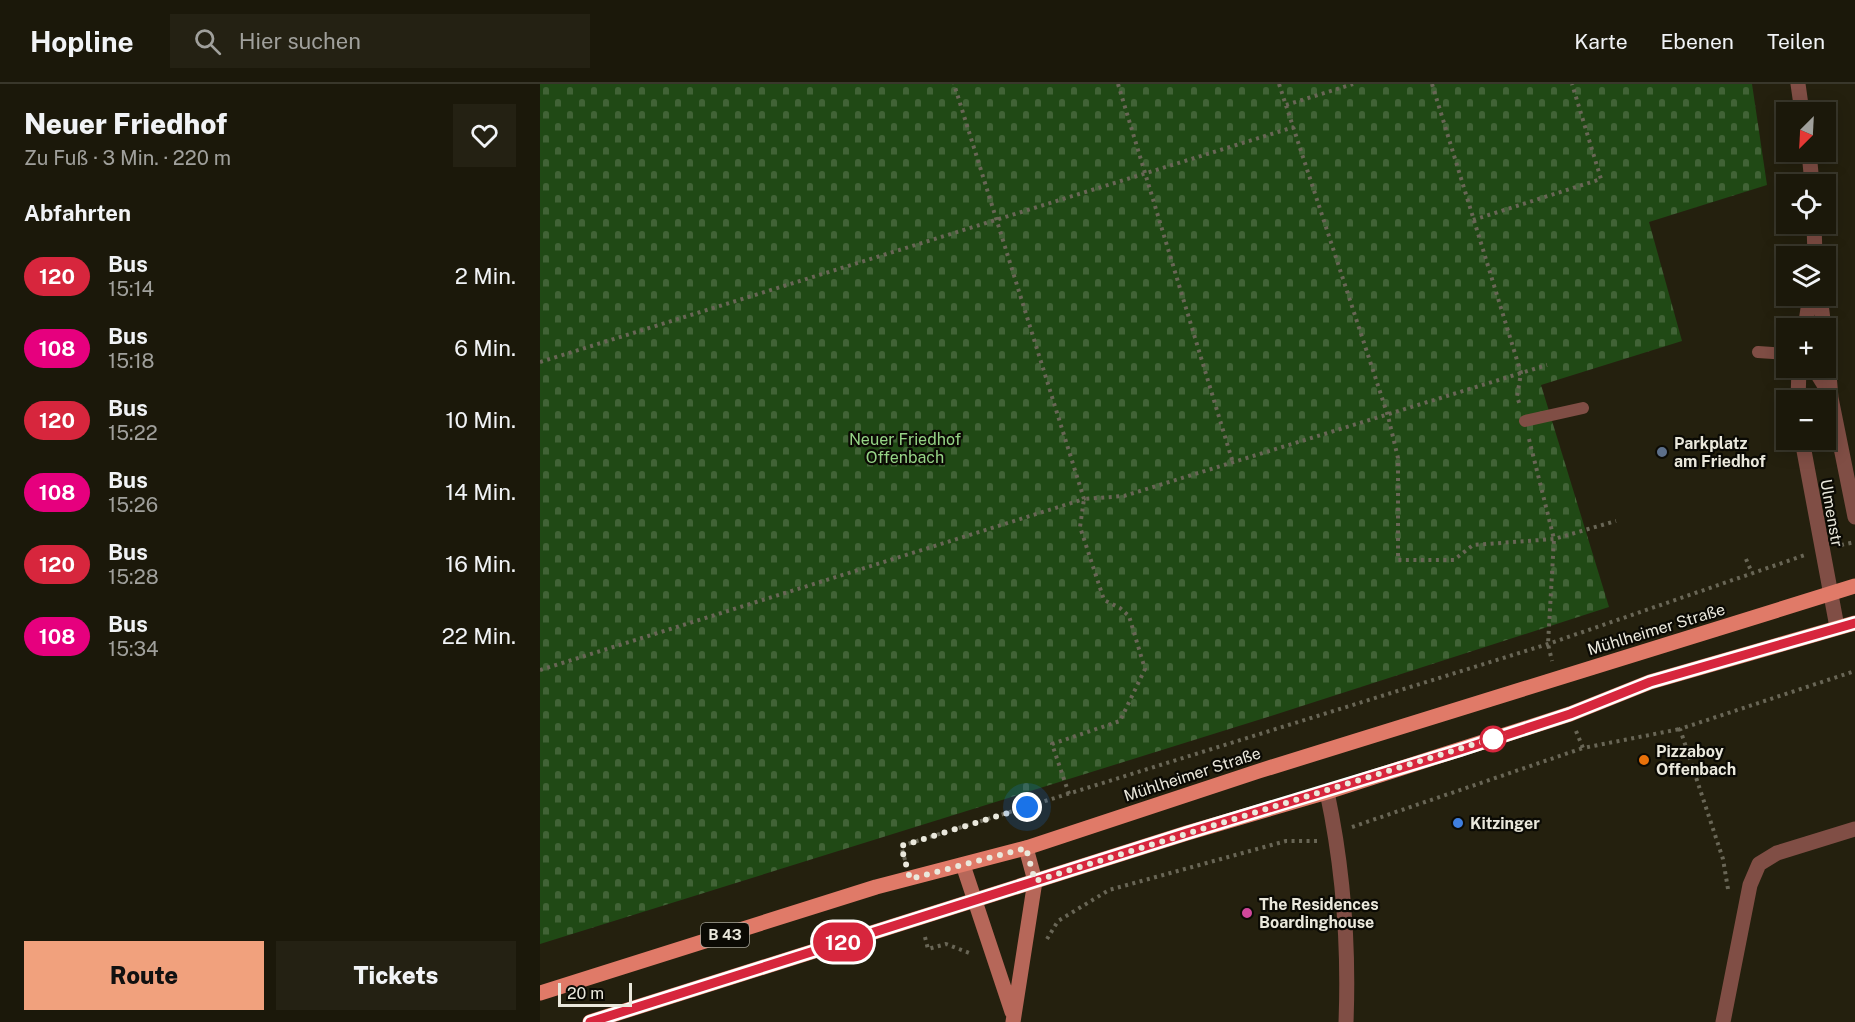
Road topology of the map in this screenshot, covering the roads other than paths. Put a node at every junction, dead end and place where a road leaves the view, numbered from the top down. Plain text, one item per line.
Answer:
1 (1798, 84) edge
2 (1801, 102) edge
3 (1758, 352) dead end
4 (1776, 353) edge
5 (1582, 408) dead end
6 (1525, 421) road end
7 (1836, 422) edge
8 (1804, 450) edge
9 (1854, 510) edge
10 (1855, 586) edge
11 (1829, 594) junction
12 (1855, 623) edge
13 (1837, 627) junction
14 (1327, 792) junction
15 (1855, 829) edge
16 (1026, 848) junction
17 (963, 865) junction
18 (1035, 881) junction
19 (975, 900) junction
20 (540, 993) edge
21 (1013, 1018) edge
22 (590, 1022) edge
23 (1346, 1022) edge
24 (1723, 1022) edge

1 - 2 street
3 - 4 lane
5 - 6 lane
7 - 9 street
8 - 11 street, Ulmenstr
10 - 11 main road, Mühlheimer Straße
11 - 13 street, Ulmenstr
11 - 16 main road, Mühlheimer Straße
12 - 13 main road, B 43
13 - 14 main road, B 43
14 - 18 main road, B 43
14 - 23 street
15 - 24 street
16 - 17 main road, Mühlheimer Straße
16 - 18 street
17 - 19 street
17 - 20 main road, Mühlheimer Straße / B 43
18 - 19 main road, B 43
18 - 21 street
19 - 21 street
19 - 22 main road, B 43

